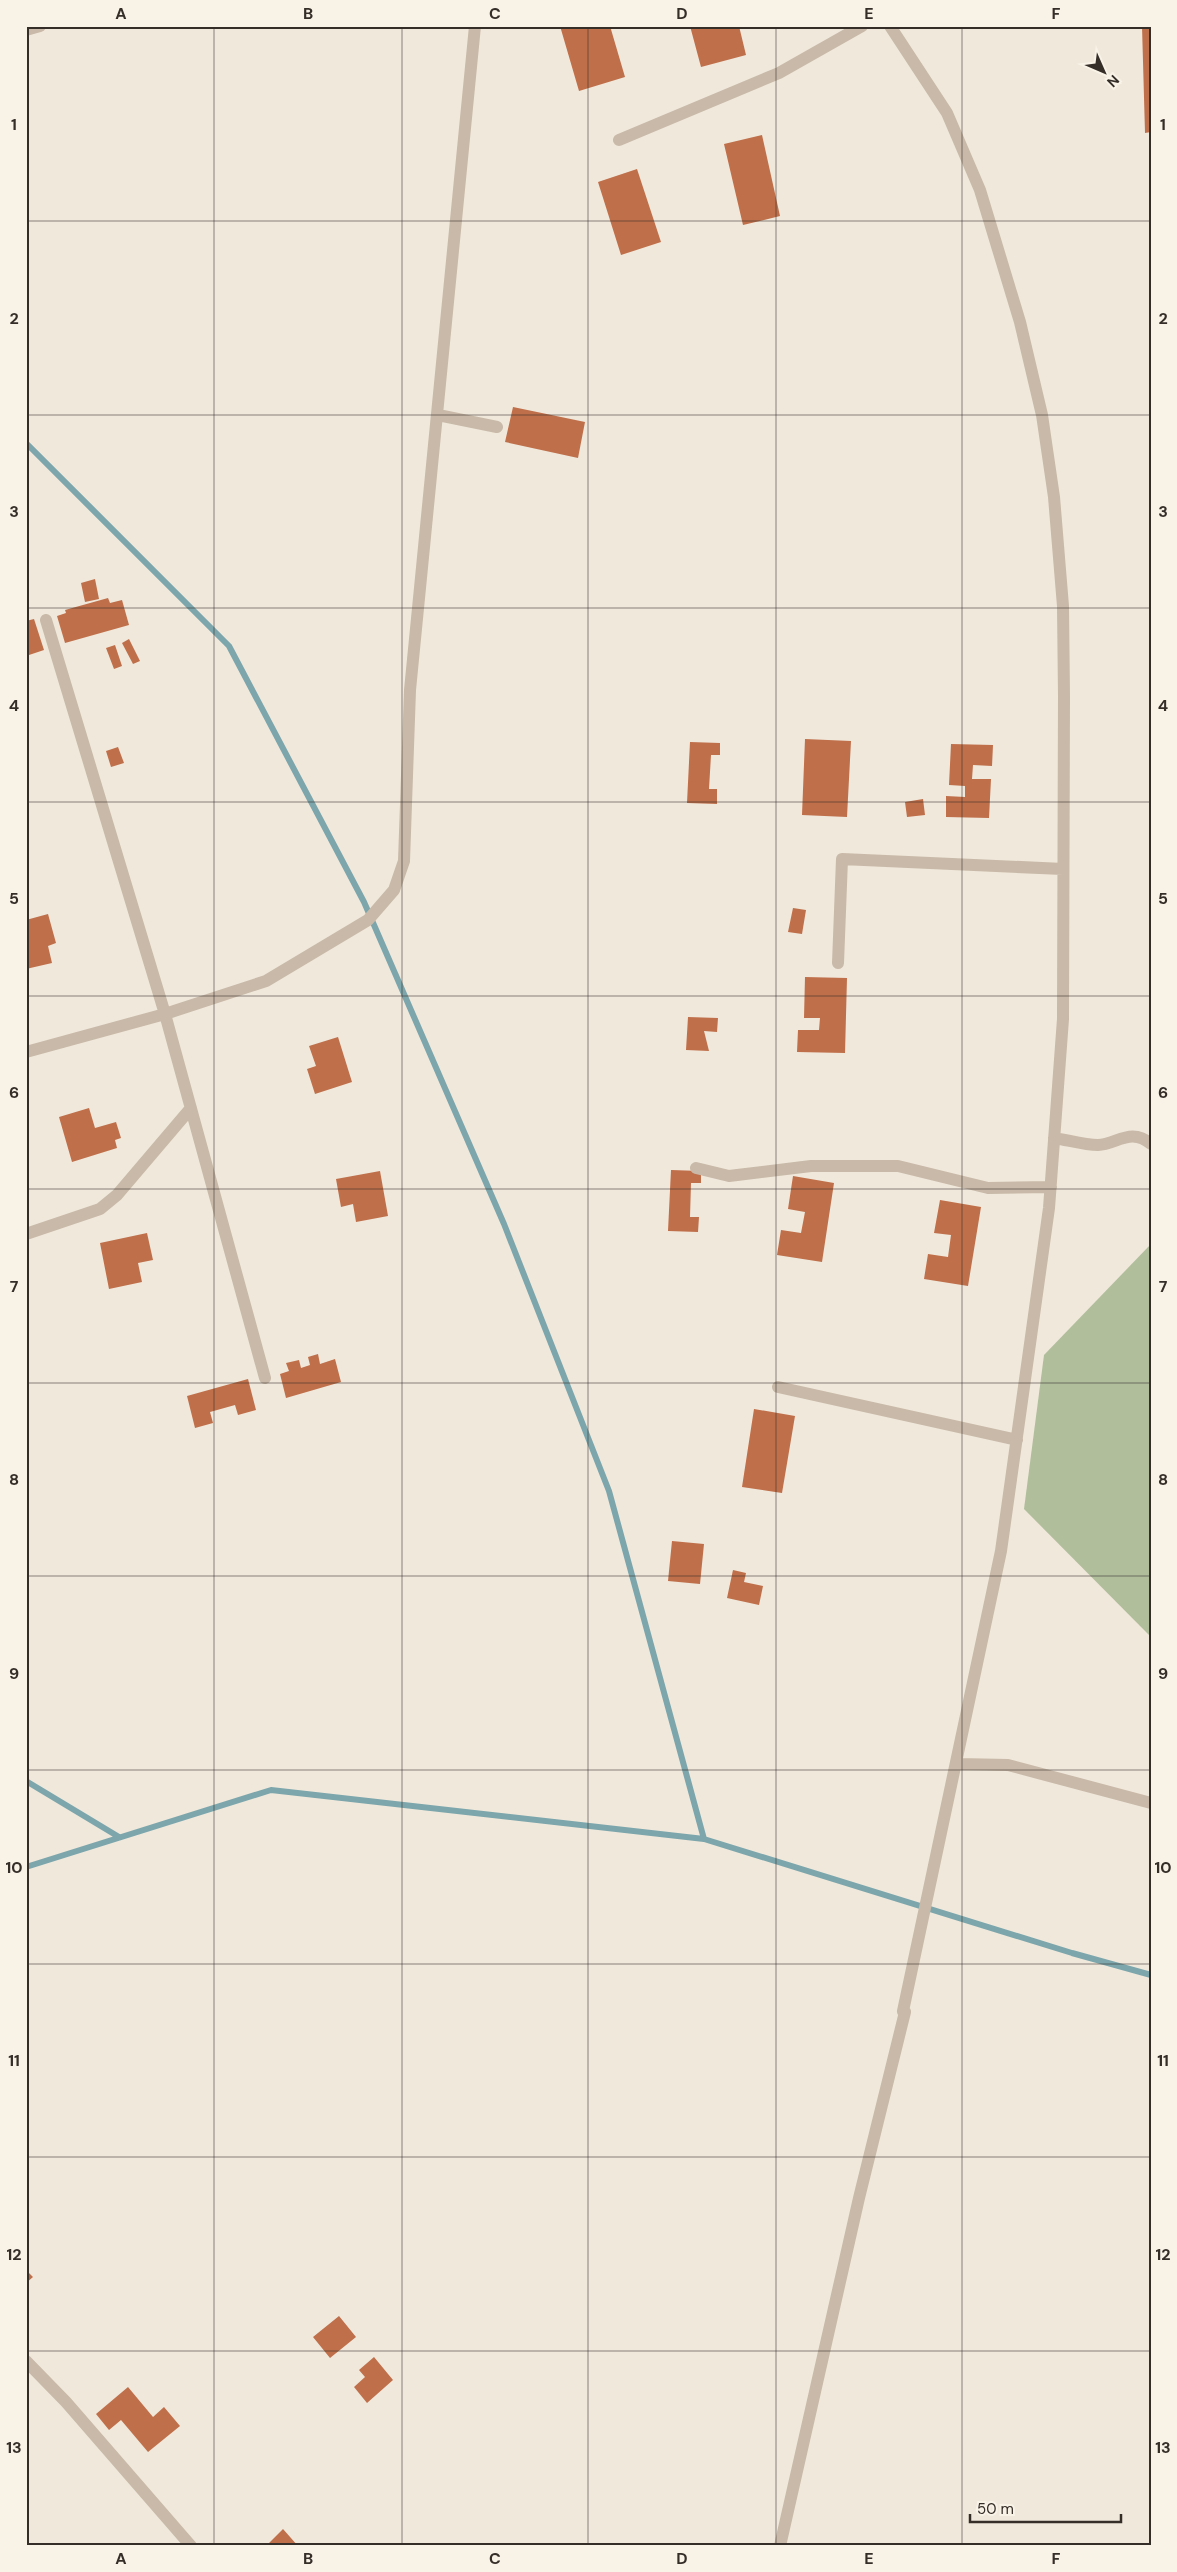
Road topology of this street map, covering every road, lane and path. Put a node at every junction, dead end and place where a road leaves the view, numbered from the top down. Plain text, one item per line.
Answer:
1 (40, 26) edge
2 (475, 26) edge
3 (862, 26) edge
4 (890, 26) edge
5 (26, 30) edge
6 (619, 140) dead end
7 (438, 415) junction
8 (497, 428) dead end
9 (46, 620) dead end
10 (1063, 869) junction
11 (838, 963) dead end
12 (165, 1014) junction
13 (26, 1052) edge
14 (191, 1108) junction
15 (1054, 1138) junction
16 (1151, 1144) edge
17 (696, 1168) dead end
18 (1051, 1186) junction
19 (26, 1234) edge
20 (265, 1378) dead end
21 (778, 1387) dead end
22 (1017, 1440) junction
23 (957, 1764) junction
24 (1151, 1803) edge
25 (26, 2362) edge
26 (191, 2546) edge
27 (780, 2546) edge

1 - 5 street
2 - 7 street
3 - 6 street
4 - 10 street
7 - 8 street
7 - 12 street
9 - 12 street
10 - 11 street
10 - 15 street
12 - 13 street
12 - 14 street
14 - 19 street
14 - 20 street
15 - 16 street
15 - 18 street
17 - 18 street
18 - 22 street
21 - 22 street
22 - 23 street
23 - 24 street
23 - 27 street
25 - 26 street

